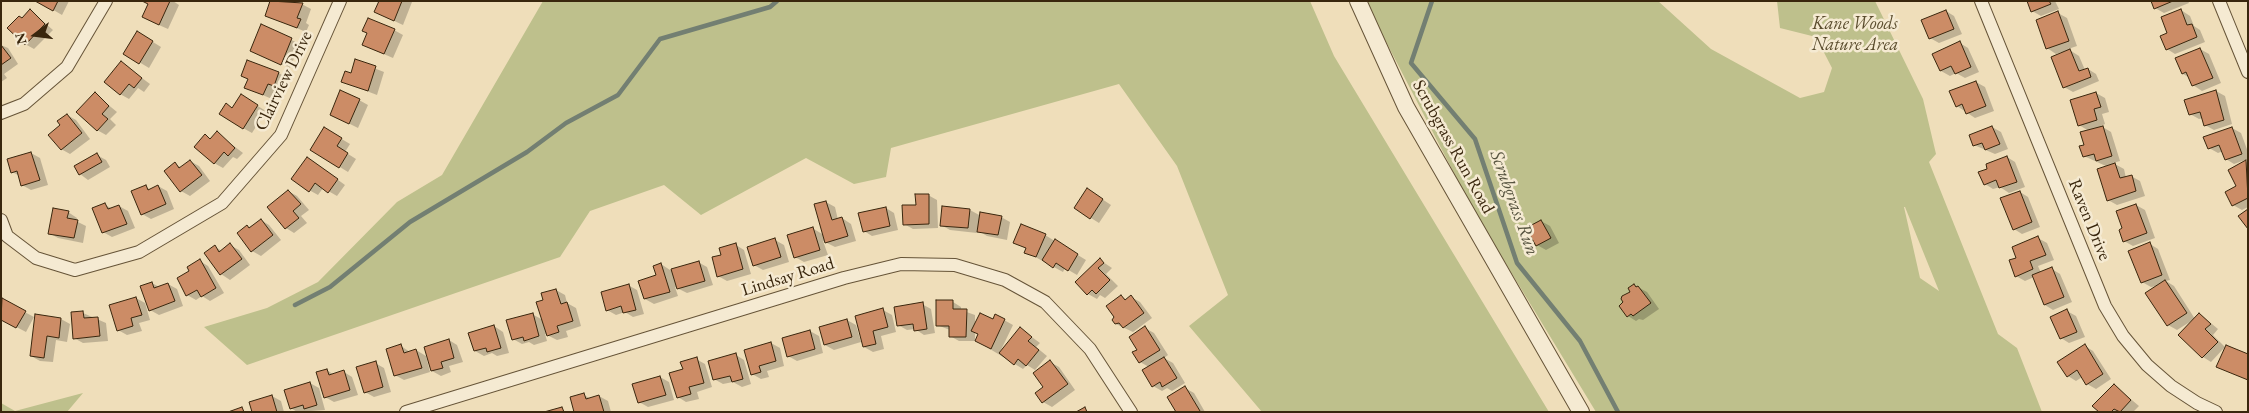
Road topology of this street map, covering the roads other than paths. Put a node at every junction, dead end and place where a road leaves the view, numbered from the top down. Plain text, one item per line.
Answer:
1 (106, 1) edge
2 (340, 1) edge
3 (1358, 1) edge
4 (1981, 1) edge
5 (2219, 1) edge
6 (2248, 72) edge
7 (1, 113) edge
8 (1, 220) edge
9 (406, 412) edge
10 (1131, 412) edge
11 (1581, 412) edge
12 (2216, 412) edge

1 - 7 street
2 - 8 street, Clairview Drive
3 - 11 street, Scrubgrass Run Road
4 - 12 street, Raven Drive
5 - 6 street
9 - 10 street, Lindsay Road

